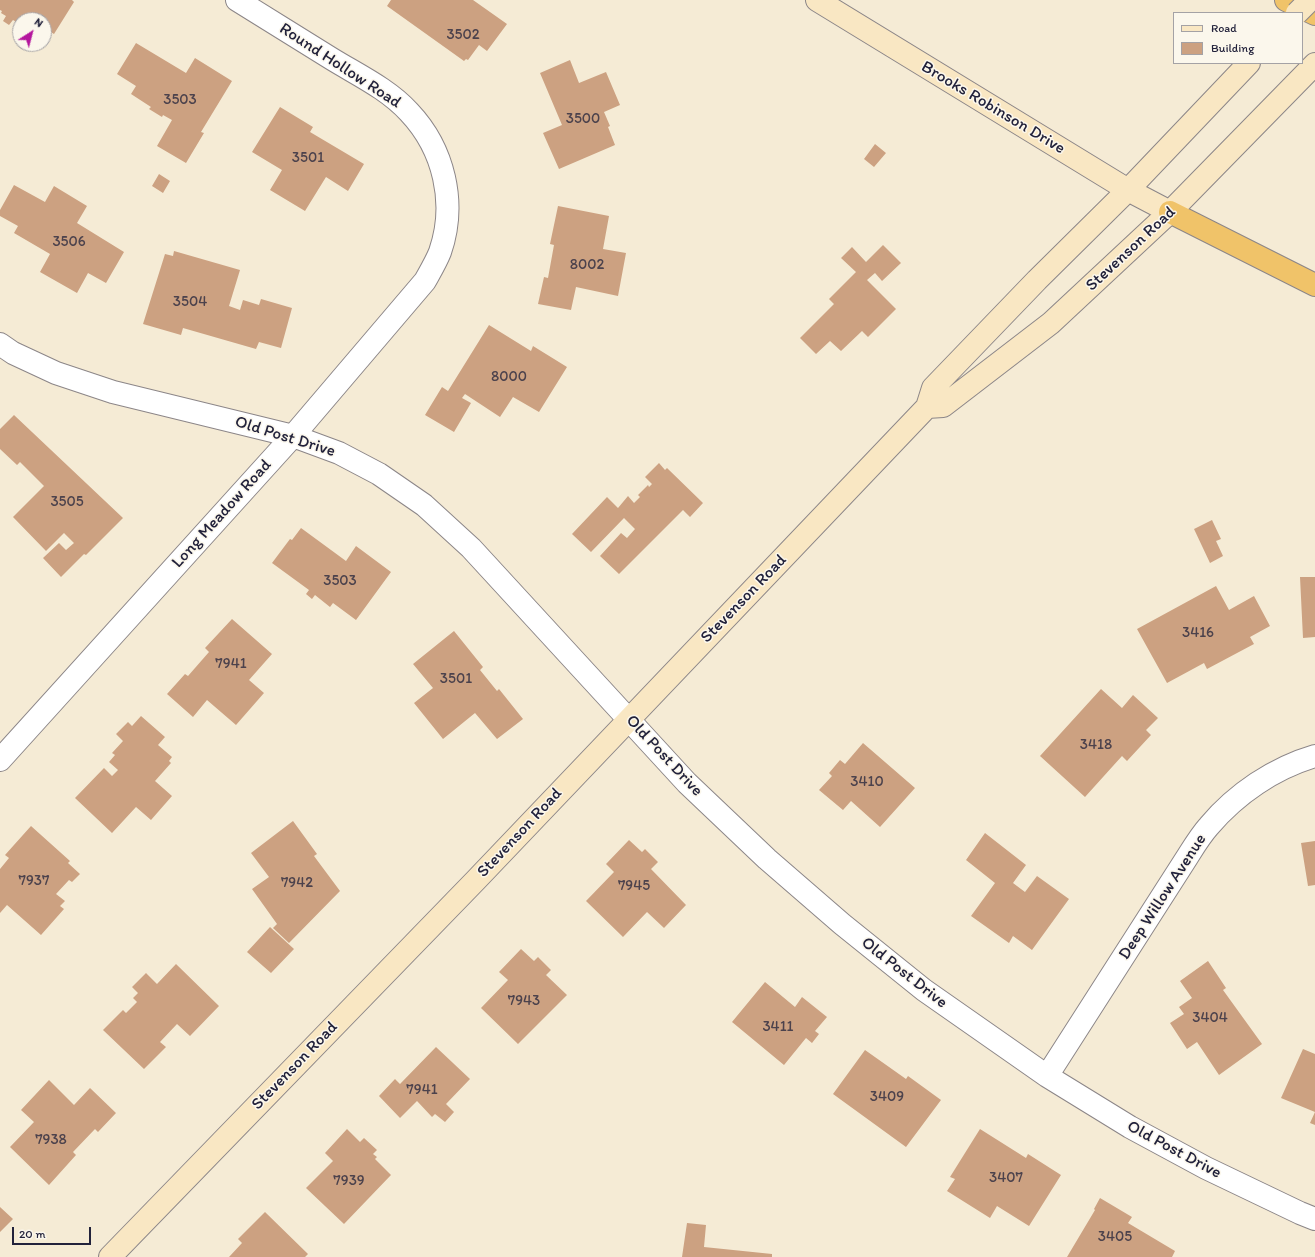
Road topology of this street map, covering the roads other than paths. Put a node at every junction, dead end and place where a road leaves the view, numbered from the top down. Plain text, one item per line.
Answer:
1 (237, 0) edge
2 (817, 0) edge
3 (1286, 0) edge
4 (1310, 0) edge
5 (1298, 12) edge
6 (1315, 14) edge
7 (1248, 64) edge
8 (1313, 66) edge
9 (448, 190) joint
10 (1128, 190) junction
11 (1170, 212) junction
12 (1315, 286) edge
13 (0, 344) edge
14 (927, 407) junction
15 (293, 436) junction
16 (628, 719) junction
17 (1315, 756) edge
18 (0, 760) edge
19 (1047, 1076) junction
20 (1315, 1220) edge
21 (110, 1257) edge

1 - 9 street, Round Hollow Road
2 - 10 main road, Brooks Robinson Drive
3 - 6 highway
4 - 5 main road, bridge
7 - 10 main road, Stevenson Road
8 - 11 main road, Stevenson Road
9 - 15 street, Long Meadow Road
10 - 11 main road, Brooks Robinson Drive
10 - 14 main road, Stevenson Road
11 - 12 highway
11 - 14 main road, Stevenson Road
13 - 15 street, Old Post Drive
14 - 16 main road, Stevenson Road
15 - 16 street, Old Post Drive
15 - 18 street, Long Meadow Road
16 - 19 street, Old Post Drive
16 - 21 main road, Stevenson Road
17 - 19 street, Deep Willow Avenue
19 - 20 street, Old Post Drive

